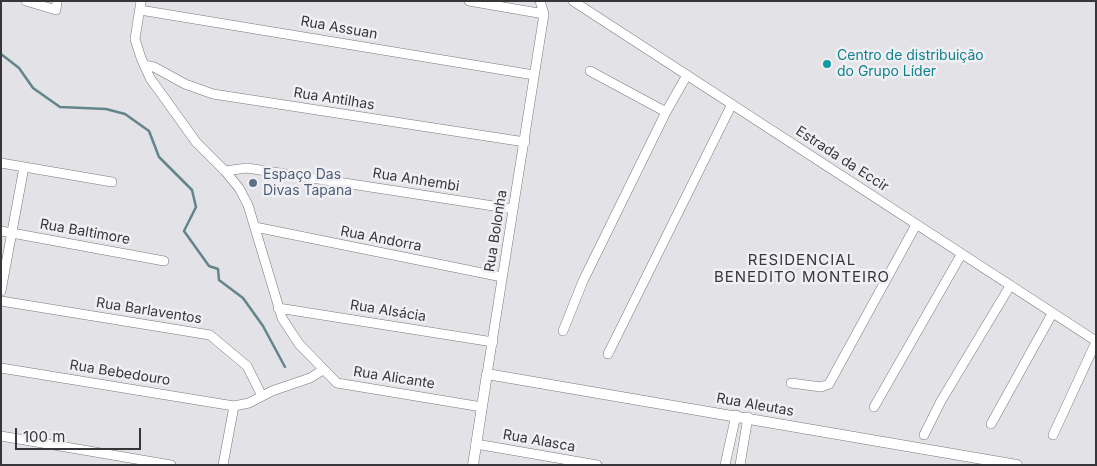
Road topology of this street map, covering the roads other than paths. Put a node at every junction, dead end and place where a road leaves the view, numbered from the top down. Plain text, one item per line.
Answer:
1 (26, 1) edge
2 (469, 1) edge
3 (540, 1) edge
4 (573, 1) edge
5 (56, 5) edge
6 (140, 5) edge
7 (544, 14) junction
8 (142, 62) junction
9 (590, 71) dead end
10 (534, 75) junction
11 (687, 75) junction
12 (732, 104) junction
13 (666, 112) junction
14 (525, 142) junction
15 (1, 163) edge
16 (24, 167) junction
17 (225, 171) junction
18 (112, 182) dead end
19 (513, 209) junction
20 (916, 225) junction
21 (255, 228) junction
22 (6, 232) edge
23 (961, 255) junction
24 (164, 261) dead end
25 (502, 277) junction
26 (1010, 286) junction
27 (1, 291) edge
28 (1, 300) edge
29 (278, 308) junction
30 (1052, 314) junction
31 (563, 331) dead end
32 (1096, 341) edge
33 (492, 342) junction
34 (608, 354) dead end
35 (1, 368) edge
36 (323, 370) junction
37 (487, 374) junction
38 (791, 383) dead end
39 (262, 396) junction
40 (234, 406) junction
41 (482, 407) junction
42 (874, 407) dead end
43 (736, 415) junction
44 (748, 417) junction
45 (991, 424) dead end
46 (924, 435) dead end
47 (1053, 435) dead end
48 (1, 436) edge
49 (476, 444) junction
50 (974, 461) edge
51 (171, 465) edge
52 (223, 465) edge
53 (473, 465) edge
54 (597, 465) edge
55 (725, 465) edge
56 (740, 465) edge
57 (1018, 465) edge

1 - 5 street
2 - 7 street
3 - 7 street, Rua Bolonha
4 - 11 street, Estrada da Eccir
6 - 8 street
6 - 10 street, Rua Assuan
7 - 10 street, Rua Bolonha
8 - 14 street, Rua Antilhas
8 - 17 street
9 - 13 street
10 - 14 street, Rua Bolonha
11 - 12 street, Estrada da Eccir
11 - 13 street
12 - 20 street, Estrada da Eccir
12 - 34 street
13 - 31 street
14 - 19 street, Rua Bolonha
15 - 16 street
16 - 18 street
16 - 22 street
17 - 19 street, Rua Anhembi
17 - 21 street
19 - 25 street, Rua Bolonha
20 - 23 street, Estrada da Eccir
20 - 38 street
21 - 25 street, Rua Andorra
21 - 29 street
22 - 24 street, Rua Baltimore
22 - 27 street
23 - 26 street, Estrada da Eccir
23 - 42 street
25 - 33 street, Rua Bolonha
26 - 30 street, Estrada da Eccir
26 - 46 street
28 - 39 street, Rua Barlaventos
29 - 33 street, Rua Alsácia
29 - 36 street, Rua Alicante
30 - 32 street, Estrada da Eccir
30 - 45 street
32 - 47 street
33 - 37 street, Rua Bolonha
35 - 40 street, Rua Bebedouro
36 - 39 street
36 - 41 street, Rua Alicante
37 - 41 street, Rua Bolonha
37 - 43 street, Rua Aleutas
39 - 40 street
40 - 52 street
41 - 49 street, Rua Bolonha
43 - 44 street, Rua Aleutas
43 - 55 street
44 - 50 street, Rua Aleutas
44 - 56 street
48 - 51 street
49 - 53 street, Rua Bolonha
49 - 54 street, Rua Alasca
50 - 57 street, Rua Aleutas

